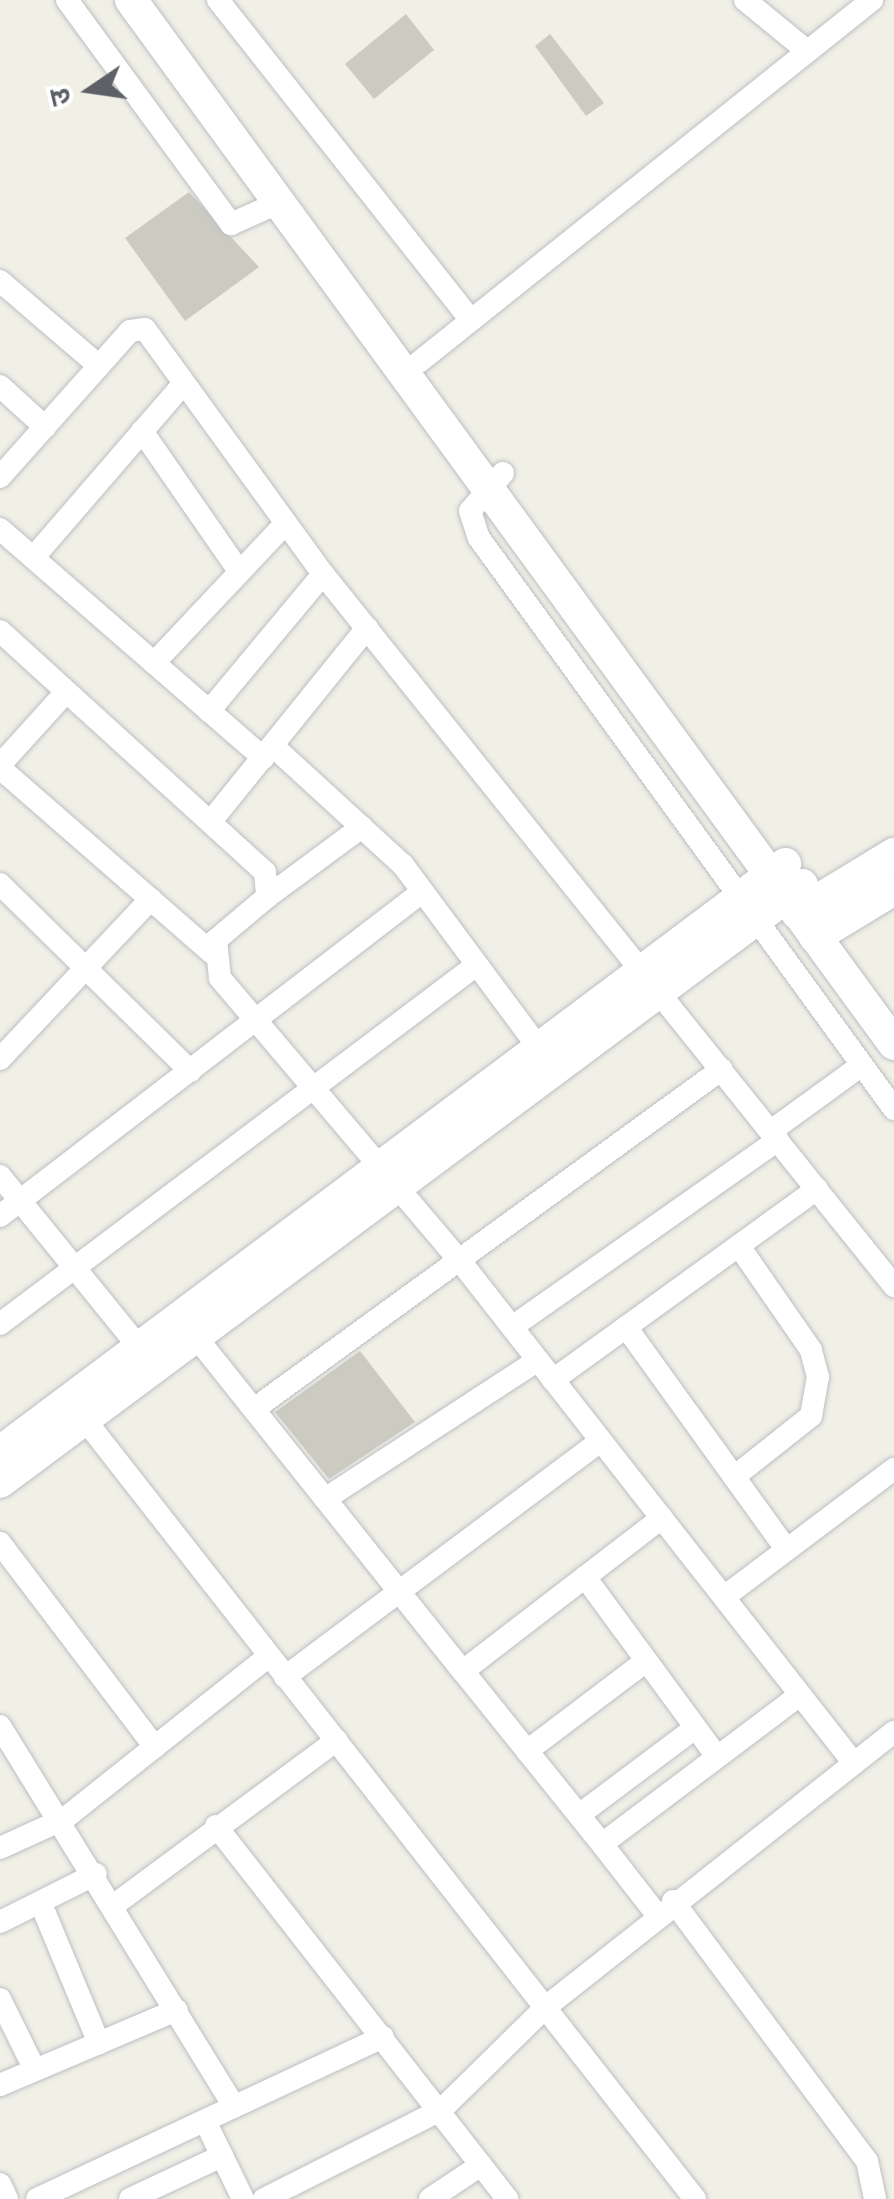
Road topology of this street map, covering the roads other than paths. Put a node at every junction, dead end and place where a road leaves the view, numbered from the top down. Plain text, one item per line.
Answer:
1 (67, 0) edge
2 (132, 0) edge
3 (159, 0) edge
4 (218, 0) edge
5 (746, 0) edge
6 (872, 0) edge
7 (806, 51) junction
8 (264, 160) junction
9 (280, 202) junction
10 (0, 281) edge
11 (470, 319) junction
12 (419, 362) junction
13 (99, 366) junction
14 (183, 384) junction
15 (0, 386) edge
16 (44, 427) junction
17 (454, 428) junction
18 (142, 431) junction
19 (488, 472) junction
20 (0, 477) edge
21 (286, 524) junction
22 (0, 529) edge
23 (33, 558) junction
24 (239, 571) junction
25 (323, 574) junction
26 (366, 628) junction
27 (0, 632) edge
28 (154, 663) junction
29 (66, 692) junction
30 (209, 711) junction
31 (268, 752) junction
32 (0, 767) edge
33 (212, 820) junction
34 (362, 827) junction
35 (894, 854) edge
36 (894, 889) edge
37 (422, 892) junction
38 (266, 898) junction
39 (5, 899) edge
40 (151, 900) junction
41 (800, 900) junction
42 (746, 909) junction
43 (212, 953) junction
44 (89, 963) junction
45 (475, 966) junction
46 (649, 985) junction
47 (894, 1008) edge
48 (256, 1020) junction
49 (894, 1044) edge
50 (538, 1047) junction
51 (2, 1052) edge
52 (862, 1065) junction
53 (722, 1069) junction
54 (190, 1070) junction
55 (309, 1084) junction
56 (894, 1109) edge
57 (774, 1135) junction
58 (0, 1176) edge
59 (385, 1180) junction
60 (817, 1189) junction
61 (24, 1198) junction
62 (0, 1216) edge
63 (739, 1246) junction
64 (458, 1257) junction
65 (77, 1267) junction
66 (894, 1286) edge
67 (0, 1324) edge
68 (512, 1328) junction
69 (626, 1328) junction
70 (196, 1337) junction
71 (139, 1347) junction
72 (538, 1360) junction
73 (553, 1380) junction
74 (77, 1410) junction
75 (254, 1410) junction
76 (601, 1440) junction
77 (0, 1452) edge
78 (893, 1463) edge
79 (734, 1477) junction
80 (0, 1482) edge
81 (325, 1499) junction
82 (662, 1518) junction
83 (0, 1543) edge
84 (786, 1549) junction
85 (585, 1577) junction
86 (399, 1592) junction
87 (724, 1598) junction
88 (269, 1656) junction
89 (646, 1661) junction
90 (463, 1671) junction
91 (286, 1677) junction
92 (800, 1694) junction
93 (0, 1726) edge
94 (695, 1728) junction
95 (894, 1732) edge
96 (337, 1740) junction
97 (155, 1746) junction
98 (527, 1751) junction
99 (716, 1757) junction
100 (853, 1762) junction
101 (578, 1815) junction
102 (64, 1819) junction
103 (216, 1826) junction
104 (602, 1844) junction
105 (0, 1848) edge
106 (96, 1874) junction
107 (41, 1904) junction
108 (114, 1905) junction
109 (666, 1908) junction
110 (0, 1922) edge
111 (0, 1999) edge
112 (547, 2006) junction
113 (177, 2010) junction
114 (383, 2037) junction
115 (100, 2043) junction
116 (34, 2070) junction
117 (0, 2085) edge
118 (234, 2107) junction
119 (441, 2110) junction
120 (205, 2121) junction
121 (222, 2156) junction
122 (481, 2165) junction
123 (0, 2184) edge
124 (884, 2194) edge
125 (7, 2199) edge
126 (37, 2199) edge
127 (130, 2199) edge
128 (242, 2199) edge
129 (264, 2199) edge
130 (430, 2199) edge
131 (507, 2199) edge
132 (695, 2199) edge

1 - 9 street
2 - 8 street
3 - 8 street
4 - 11 street
5 - 7 street
6 - 7 street
7 - 11 street
8 - 9 street
8 - 12 street
9 - 17 street
10 - 13 street
11 - 12 street
12 - 17 street
13 - 14 street
13 - 16 street
14 - 18 street
14 - 21 street
15 - 16 street
16 - 20 street
17 - 19 street
18 - 23 street
18 - 24 street
19 - 41 street
19 - 42 street
21 - 24 street
21 - 25 street
22 - 23 street
23 - 28 street
24 - 28 street
25 - 26 street
25 - 30 street
26 - 31 street
26 - 46 street
27 - 29 street
28 - 30 street
29 - 32 street
29 - 33 street
30 - 31 street
31 - 33 street
31 - 34 street
32 - 40 street
33 - 38 street
34 - 37 street
34 - 38 street
35 - 41 street
36 - 41 street
37 - 45 street
37 - 48 street
38 - 43 street
39 - 44 street
40 - 43 street
40 - 44 street
41 - 42 street
41 - 47 street
41 - 49 street
42 - 46 street
42 - 52 street
43 - 48 street
44 - 51 street
44 - 54 street
45 - 50 street
45 - 55 street
46 - 50 street
46 - 53 street
46 - 59 street
48 - 54 street
48 - 55 street
50 - 59 street
52 - 56 street
52 - 57 street
53 - 57 street
53 - 64 street
54 - 61 street
55 - 59 street
55 - 65 street
57 - 60 street
57 - 68 street
58 - 61 street
59 - 64 street
59 - 70 street
59 - 71 street
60 - 63 street
60 - 66 street
61 - 62 street
61 - 65 street
63 - 69 street
63 - 79 street
64 - 68 street
64 - 75 street
65 - 67 street
65 - 71 street
68 - 72 street
69 - 73 street
69 - 79 street
70 - 74 street
70 - 75 street
71 - 74 street
72 - 73 street
72 - 81 street
73 - 76 street
74 - 77 street
74 - 80 street
74 - 88 street
75 - 81 street
76 - 82 street
76 - 86 street
78 - 84 street
79 - 84 street
81 - 86 street
82 - 85 street
82 - 87 street
83 - 97 street
84 - 87 street
85 - 89 street
85 - 90 street
86 - 90 street
86 - 91 street
87 - 92 street
88 - 91 street
88 - 97 street
89 - 94 street
89 - 98 street
90 - 98 street
91 - 96 street
92 - 99 street
92 - 100 street
93 - 102 street
94 - 99 street
94 - 101 street
95 - 100 street
96 - 103 street
96 - 112 street
97 - 102 street
98 - 101 street
99 - 104 street
100 - 109 street
101 - 104 street
102 - 105 street
102 - 106 street
103 - 108 street
103 - 114 street
104 - 109 street
106 - 107 street
106 - 108 street
107 - 110 street
107 - 115 street
108 - 113 street
109 - 112 street
109 - 124 street
111 - 116 street
112 - 119 street
112 - 132 street
113 - 115 street
113 - 118 street
114 - 118 street
114 - 119 street
115 - 116 street
116 - 117 street
118 - 120 street
119 - 122 street
119 - 129 street
120 - 121 street
120 - 126 street
121 - 127 street
121 - 128 street
122 - 130 street
122 - 131 street
123 - 125 street

